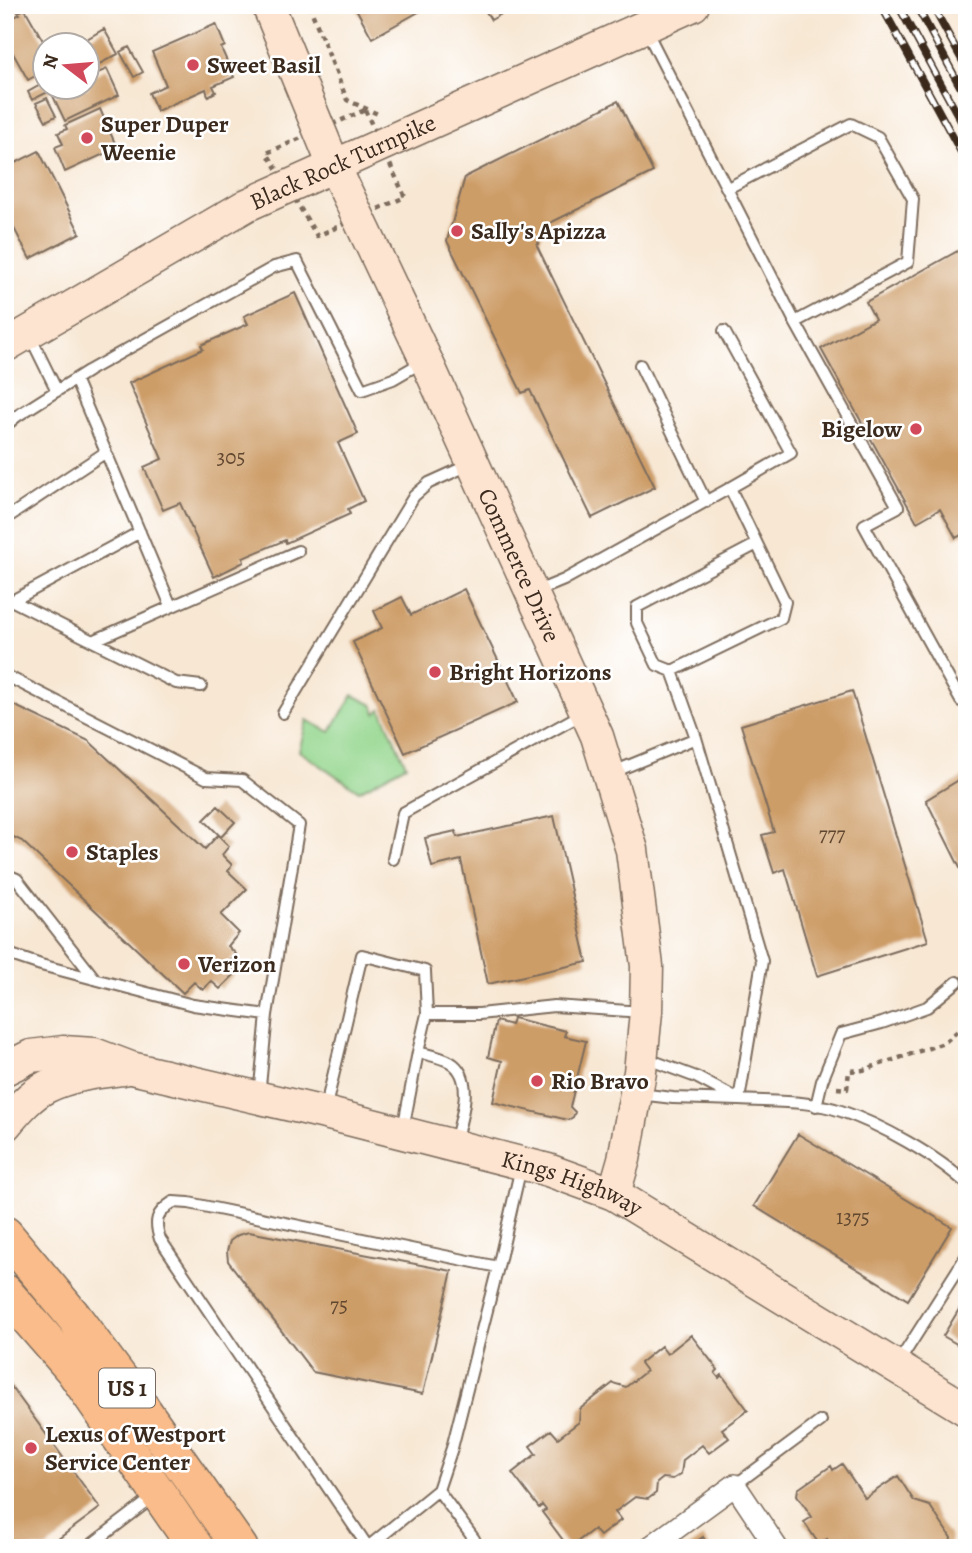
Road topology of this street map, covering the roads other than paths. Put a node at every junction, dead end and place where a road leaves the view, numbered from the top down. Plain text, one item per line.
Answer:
1 (268, 5) edge
2 (694, 5) edge
3 (644, 27) junction
4 (334, 166) junction
5 (728, 188) junction
6 (795, 322) junction
7 (724, 331) dead end
8 (17, 340) edge
9 (426, 360) junction
10 (640, 365) dead end
11 (75, 379) junction
12 (57, 391) junction
13 (5, 426) edge
14 (106, 452) junction
15 (473, 463) junction
16 (730, 488) junction
17 (706, 502) junction
18 (5, 519) edge
19 (140, 532) junction
20 (757, 544) junction
21 (298, 551) dead end
22 (532, 593) junction
23 (9, 599) edge
24 (171, 606) junction
25 (93, 641) junction
26 (672, 671) junction
27 (5, 675) edge
28 (201, 686) dead end
29 (967, 698) edge
30 (586, 712) junction
31 (283, 713) dead end
32 (696, 738) junction
33 (608, 774) junction
34 (393, 859) dead end
35 (5, 874) edge
36 (5, 953) edge
37 (95, 979) junction
38 (957, 982) dead end
39 (646, 1012) junction
40 (426, 1014) junction
41 (267, 1015) junction
42 (418, 1052) junction
43 (642, 1057) junction
44 (131, 1068) junction
45 (5, 1069) edge
46 (636, 1094) junction
47 (258, 1097) junction
48 (739, 1100) junction
49 (816, 1105) junction
50 (325, 1113) junction
51 (5, 1125) edge
52 (402, 1133) junction
53 (454, 1148) junction
54 (522, 1164) junction
55 (967, 1184) edge
56 (614, 1194) junction
57 (5, 1234) edge
58 (967, 1255) edge
59 (498, 1267) junction
60 (5, 1292) edge
61 (896, 1366) junction
62 (967, 1410) edge
63 (821, 1421) dead end
64 (186, 1474) junction
65 (735, 1485) junction
66 (438, 1490) junction
67 (158, 1494) junction
68 (87, 1548) edge
69 (196, 1548) edge
70 (240, 1548) edge
71 (368, 1548) edge
72 (478, 1548) edge
73 (649, 1548) edge
74 (777, 1548) edge

1 - 4 main road, Commerce Drive
2 - 3 main road, Black Rock Turnpike
3 - 4 main road, Black Rock Turnpike
3 - 5 lane
4 - 8 main road, Black Rock Turnpike
4 - 9 main road, Commerce Drive
5 - 6 lane
5 - 6 lane
6 - 29 lane
7 - 16 lane
8 - 12 lane
9 - 11 lane
9 - 15 main road, Commerce Drive
10 - 17 lane
11 - 12 lane
11 - 14 lane
12 - 13 lane
14 - 18 lane
14 - 19 lane
15 - 22 main road, Commerce Drive
15 - 31 lane
16 - 17 lane
16 - 20 lane
17 - 22 lane
19 - 23 lane
19 - 24 lane
20 - 26 lane
20 - 26 lane
21 - 24 lane
22 - 30 main road, Commerce Drive
23 - 25 lane
24 - 25 lane
25 - 28 lane
26 - 32 lane
27 - 41 lane
30 - 33 main road, Commerce Drive
30 - 34 lane
32 - 33 lane
32 - 48 lane
33 - 39 main road, Commerce Drive
35 - 37 lane
36 - 37 lane
37 - 41 lane
38 - 49 lane
39 - 40 lane
39 - 43 main road, Commerce Drive
40 - 42 lane
40 - 50 lane
41 - 47 lane
42 - 52 lane
42 - 53 lane
43 - 46 main road, Commerce Drive
43 - 48 lane
44 - 45 main road, Kings Highway
44 - 47 main road, Kings Highway
44 - 51 main road, Kings Highway
46 - 48 lane
46 - 56 main road, Commerce Drive
47 - 50 main road, Kings Highway
48 - 49 lane
49 - 55 lane
50 - 52 main road, Kings Highway
52 - 53 main road, Kings Highway
53 - 54 main road, Kings Highway
54 - 56 main road, Kings Highway
54 - 59 lane
56 - 61 main road, Kings Highway
57 - 64 main road, US 1
58 - 61 lane
59 - 66 lane
59 - 71 lane
60 - 67 main road, US 1
61 - 62 main road, Kings Highway
63 - 65 lane
64 - 67 main road
64 - 70 main road, US 1
65 - 73 street
65 - 74 street
66 - 71 lane
66 - 72 lane
67 - 68 lane
67 - 69 main road, US 1

